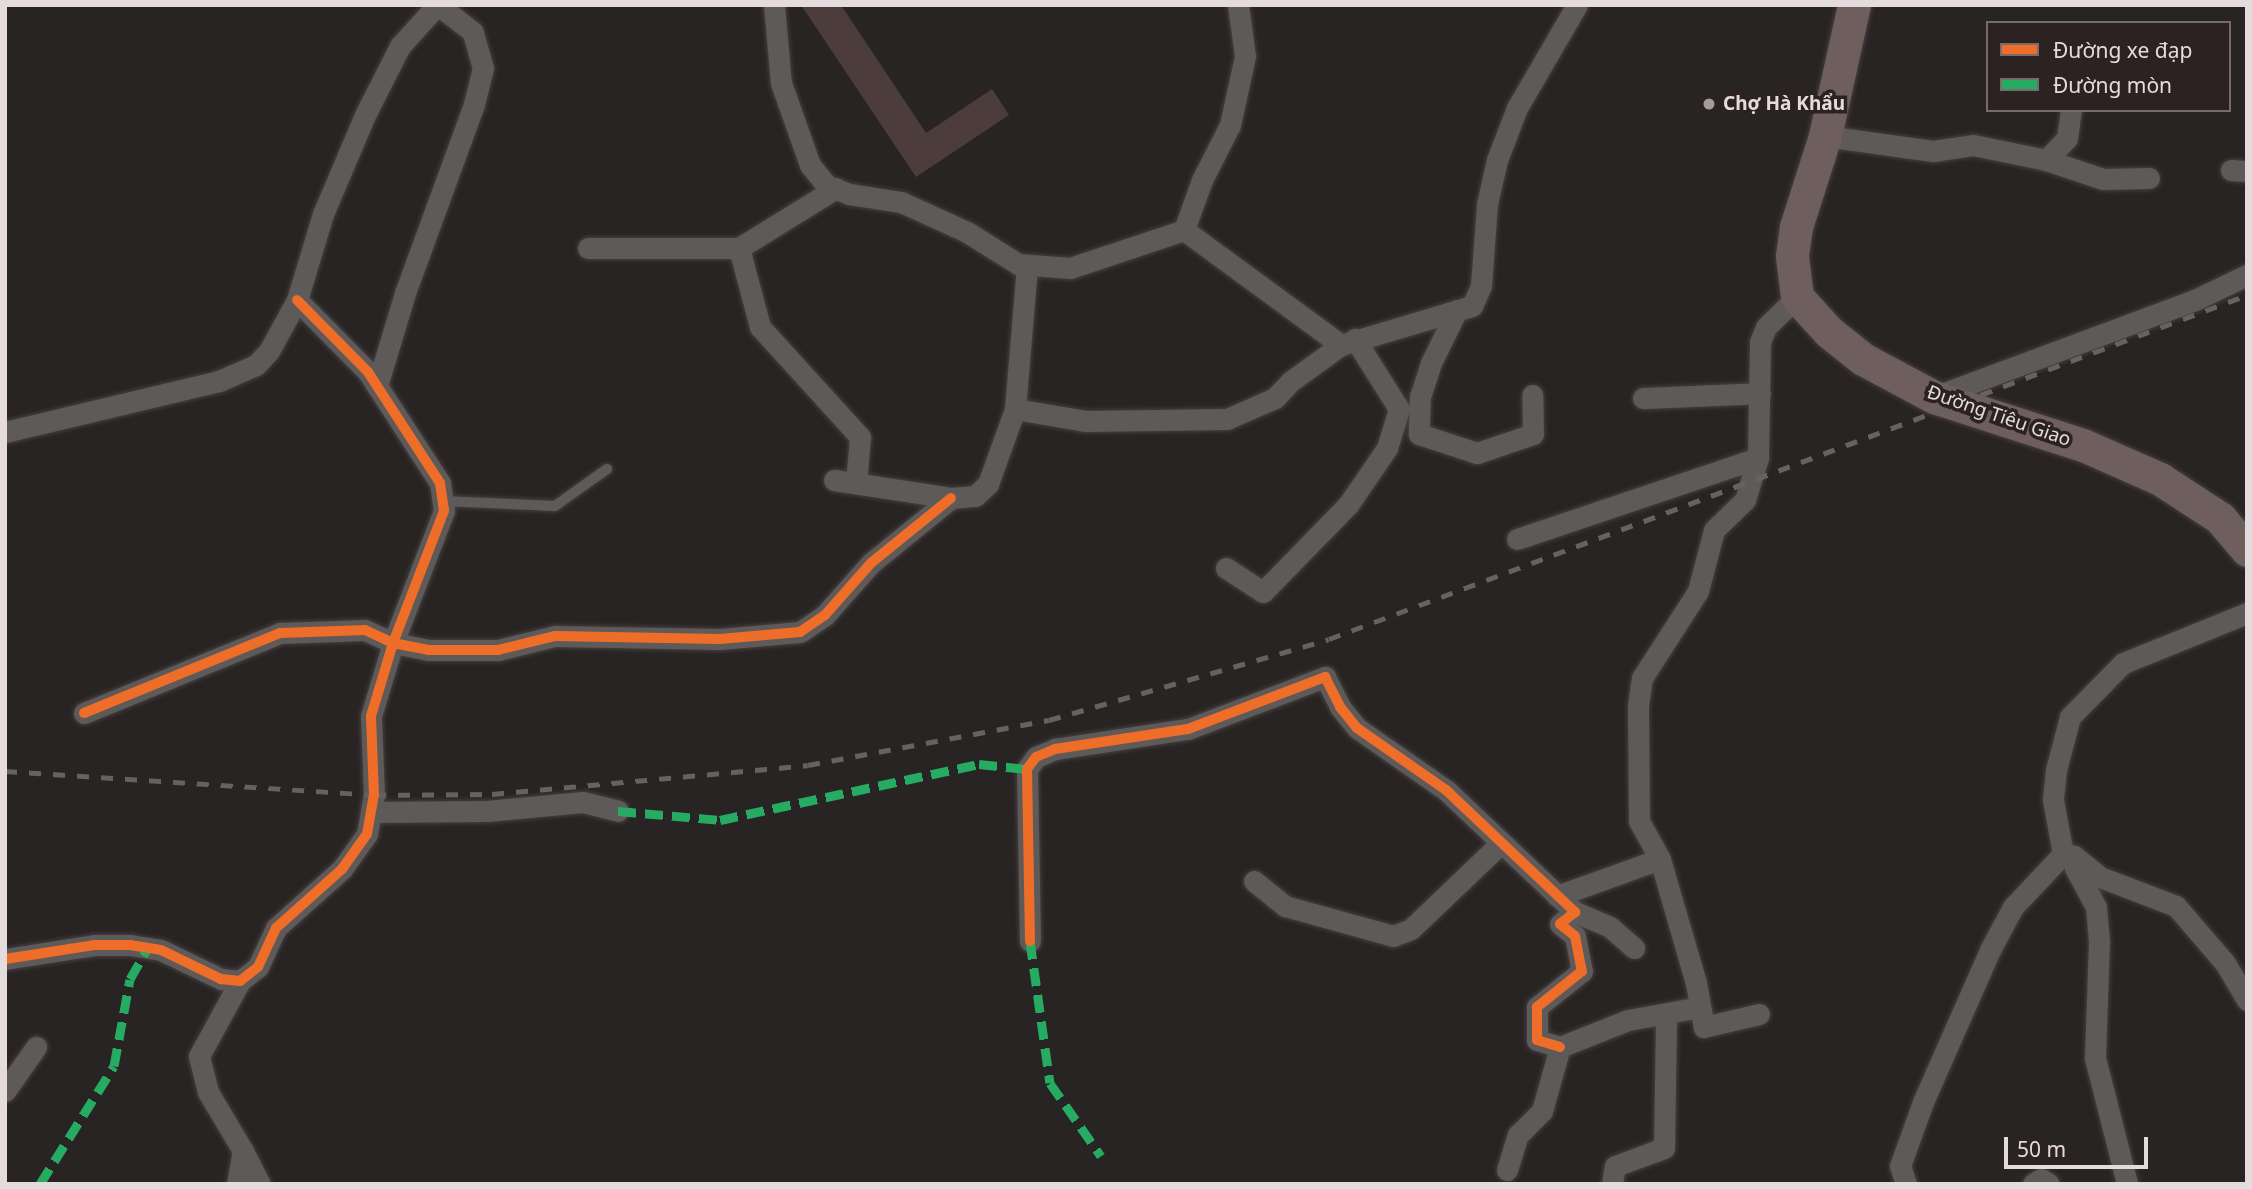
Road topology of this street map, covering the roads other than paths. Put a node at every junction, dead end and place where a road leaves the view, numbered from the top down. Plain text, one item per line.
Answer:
1 (437, 5) edge
2 (774, 5) edge
3 (1238, 5) edge
4 (1577, 5) edge
5 (1854, 5) edge
6 (2071, 112) edge
7 (1825, 136) junction
8 (2046, 160) junction
9 (2149, 178) dead end
10 (836, 188) junction
11 (1184, 230) junction
12 (588, 248) dead end
13 (739, 248) junction
14 (1027, 265) junction
15 (2247, 275) edge
16 (1797, 297) junction
17 (298, 300) junction
18 (1457, 310) junction
19 (1348, 342) junction
20 (377, 386) junction
21 (1760, 393) junction
22 (1532, 395) dead end
23 (1420, 396) junction
24 (1934, 397) junction
25 (1643, 398) dead end
26 (1394, 399) junction
27 (1015, 409) junction
28 (5, 432) edge
29 (1758, 458) junction
30 (607, 469) dead end
31 (834, 480) dead end
32 (856, 483) junction
33 (951, 498) junction
34 (443, 501) junction
35 (1517, 539) dead end
36 (2247, 550) edge
37 (1226, 568) dead end
38 (2247, 613) edge
39 (393, 643) junction
40 (84, 713) dead end
41 (618, 811) dead end
42 (371, 812) junction
43 (1501, 842) junction
44 (2068, 855) junction
45 (1660, 859) junction
46 (1254, 881) dead end
47 (1557, 896) junction
48 (1575, 912) junction
49 (1030, 942) dead end
50 (1634, 948) dead end
51 (5, 959) edge
52 (240, 981) junction
53 (2247, 1000) edge
54 (1700, 1007) junction
55 (1759, 1014) dead end
56 (1666, 1016) junction
57 (36, 1046) dead end
58 (1560, 1047) junction
59 (5, 1091) edge
60 (243, 1151) junction
61 (1507, 1170) dead end
62 (237, 1184) edge
63 (260, 1184) edge
64 (1612, 1184) edge
65 (1906, 1184) edge
66 (2033, 1184) edge
67 (2049, 1184) edge
68 (2127, 1184) edge

1 - 17 street
1 - 20 street
2 - 10 street
3 - 11 street
4 - 18 street
5 - 7 highway
6 - 8 street
7 - 8 street
7 - 16 highway
8 - 9 street
10 - 13 street
10 - 14 street
11 - 14 street
11 - 19 street
12 - 13 street
13 - 32 street
14 - 27 street
15 - 24 street
16 - 21 street
16 - 24 highway, Đường Tiêu Giao
17 - 20 street
17 - 28 street
18 - 19 street
18 - 23 street
19 - 26 street
19 - 27 street
20 - 34 street
21 - 25 street
21 - 29 street
22 - 23 street
23 - 26 street
24 - 36 highway, Đường Tiêu Giao
26 - 37 street
27 - 33 street
29 - 35 street
29 - 45 street
30 - 34 lane
31 - 32 street
32 - 33 street
33 - 39 street
34 - 39 street
38 - 44 street
39 - 40 street
39 - 42 street
41 - 42 street
42 - 52 street
43 - 46 street
43 - 47 street
43 - 49 street
44 - 53 street
44 - 65 street
44 - 68 street
45 - 47 street
45 - 54 street
47 - 48 street
48 - 50 street
48 - 58 street
51 - 52 street
52 - 60 street
54 - 55 street
54 - 56 street
56 - 58 street
56 - 64 street
57 - 59 street
58 - 61 street
60 - 62 street
60 - 63 street
66 - 67 street

